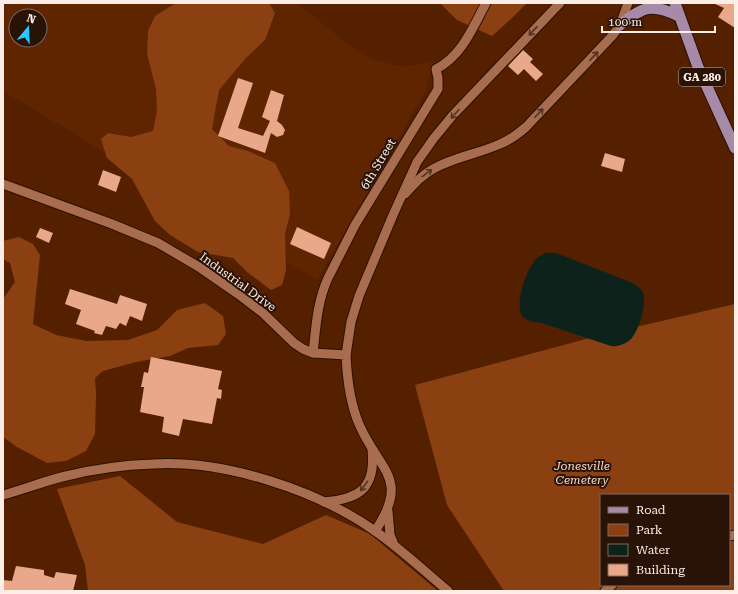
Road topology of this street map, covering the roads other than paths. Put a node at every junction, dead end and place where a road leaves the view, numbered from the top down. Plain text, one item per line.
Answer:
1 (486, 3) edge
2 (560, 3) edge
3 (628, 3) edge
4 (675, 3) edge
5 (679, 16) junction
6 (620, 25) junction
7 (735, 148) edge
8 (3, 184) edge
9 (399, 201) junction
10 (313, 353) junction
11 (346, 355) junction
12 (372, 449) junction
13 (3, 495) edge
14 (324, 502) junction
15 (388, 509) junction
16 (375, 531) junction
17 (395, 546) junction
18 (448, 591) edge

1 - 10 street, 6th Street
2 -> 9 street
3 - 6 street
4 - 5 main road, GA 280
5 - 6 main road
5 - 7 main road, GA 280
9 -> 6 street
8 - 10 street, Industrial Drive
9 - 11 street
10 - 11 street, Industrial Drive
11 - 12 street
12 -> 14 street
12 - 15 street
13 - 14 street
14 - 16 street
15 - 16 street
15 - 17 street
16 - 17 street
17 - 18 street

